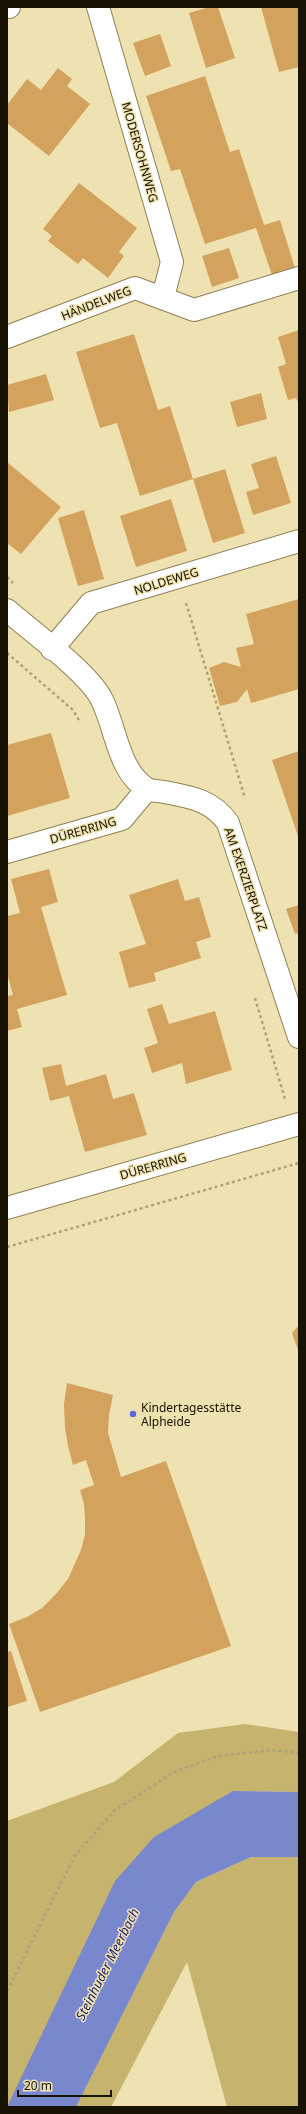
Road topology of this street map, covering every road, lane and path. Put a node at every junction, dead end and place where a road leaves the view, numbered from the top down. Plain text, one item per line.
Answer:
1 (98, 7) edge
2 (299, 278) edge
3 (163, 297) junction
4 (7, 337) edge
5 (299, 541) edge
6 (178, 577) junction
7 (7, 610) edge
8 (52, 649) junction
9 (7, 653) edge
10 (80, 724) dead end
11 (148, 789) junction
12 (246, 803) dead end
13 (7, 852) edge
14 (253, 991) dead end
15 (299, 1037) edge
16 (296, 1125) edge
17 (299, 1163) edge
18 (7, 1208) edge
19 (7, 1247) edge
20 (299, 1753) edge
21 (7, 1991) edge

1 - 3 street, MODERSOHNWEG
2 - 3 street, HÄNDELWEG
3 - 4 street, HÄNDELWEG
5 - 6 street, NOLDEWEG
6 - 8 street, NOLDEWEG
6 - 12 path
7 - 8 street, AM EXERZIERPLATZ
8 - 11 street, AM EXERZIERPLATZ
9 - 10 path
11 - 13 street, DÜRERRING
11 - 15 street, AM EXERZIERPLATZ
14 - 16 path
16 - 18 street, DÜRERRING
17 - 19 path
20 - 21 path

